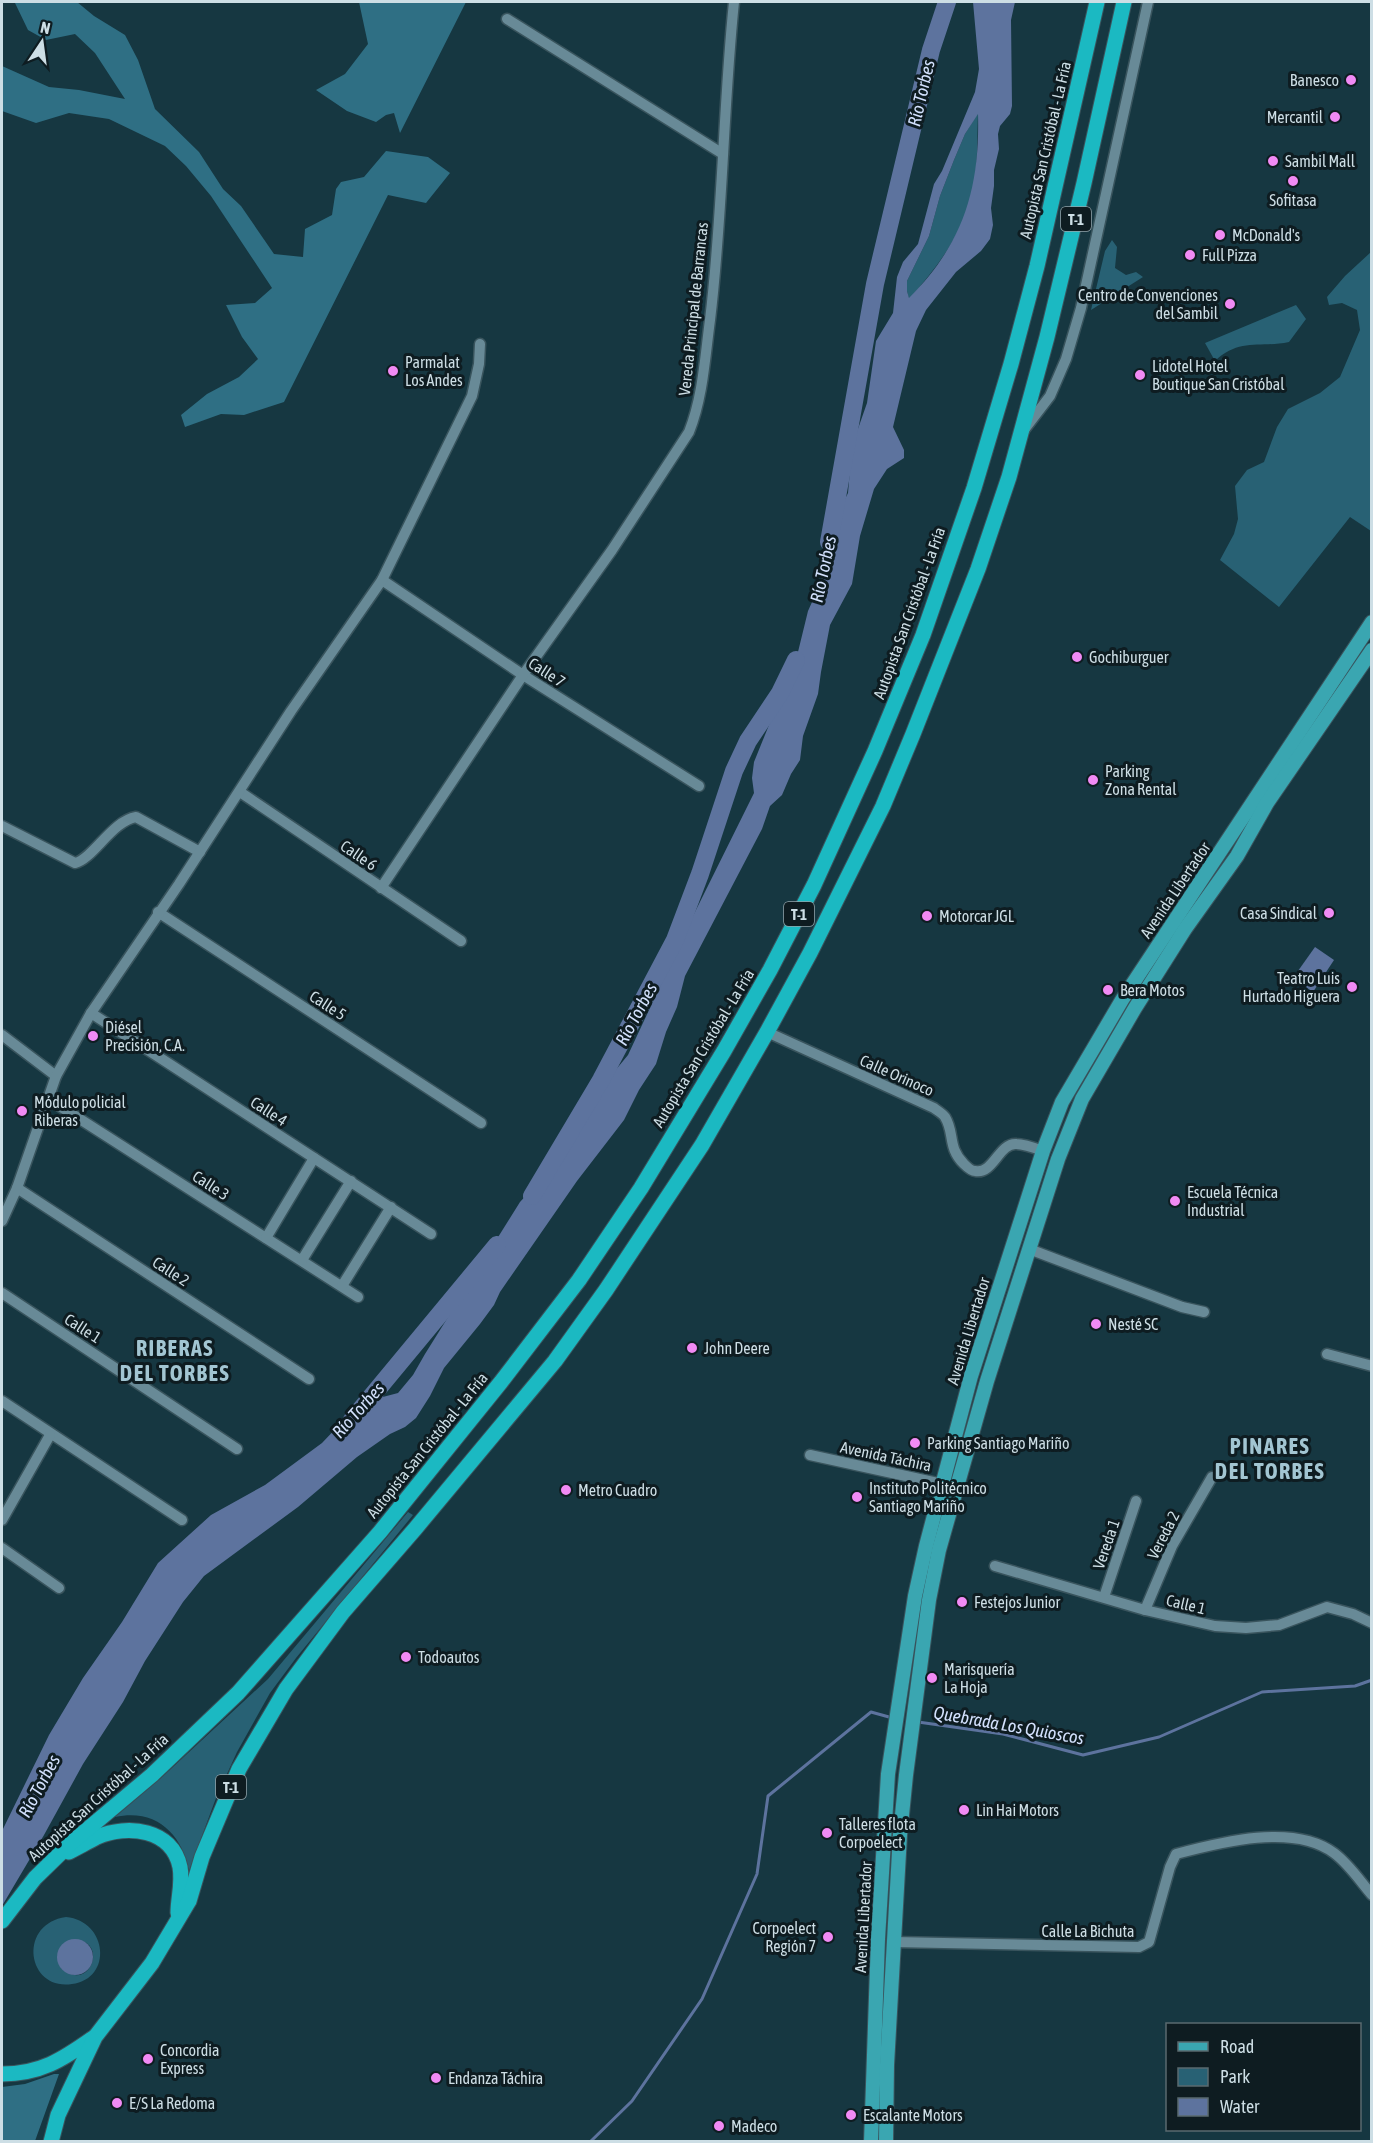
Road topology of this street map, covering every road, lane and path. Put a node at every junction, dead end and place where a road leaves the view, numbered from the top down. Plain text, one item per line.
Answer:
1 (734, 2) edge
2 (1097, 2) edge
3 (1124, 2) edge
4 (1148, 2) edge
5 (507, 19) dead end
6 (723, 154) junction
7 (480, 344) dead end
8 (1020, 435) junction
9 (382, 580) junction
10 (1371, 622) edge
11 (1371, 650) edge
12 (523, 675) junction
13 (699, 786) dead end
14 (240, 792) junction
15 (2, 826) edge
16 (200, 852) junction
17 (381, 888) junction
18 (159, 912) junction
19 (461, 940) dead end
20 (91, 1013) junction
21 (767, 1032) junction
22 (2, 1035) edge
23 (56, 1076) junction
24 (47, 1098) junction
25 (481, 1123) dead end
26 (1043, 1151) junction
27 (314, 1158) junction
28 (351, 1181) junction
29 (17, 1188) junction
30 (391, 1207) junction
31 (2, 1221) edge
32 (431, 1234) dead end
33 (266, 1238) junction
34 (1029, 1249) junction
35 (302, 1260) junction
36 (342, 1286) junction
37 (2, 1293) edge
38 (358, 1297) dead end
39 (1204, 1312) dead end
40 (1328, 1354) dead end
41 (1371, 1366) edge
42 (309, 1379) dead end
43 (2, 1401) edge
44 (50, 1434) junction
45 (237, 1449) dead end
46 (810, 1455) dead end
47 (1212, 1477) dead end
48 (942, 1484) junction
49 (956, 1487) junction
50 (1136, 1500) dead end
51 (2, 1520) edge
52 (182, 1520) dead end
53 (2, 1548) edge
54 (995, 1566) dead end
55 (59, 1588) dead end
56 (1104, 1597) junction
57 (1145, 1610) junction
58 (1371, 1623) edge
59 (56, 1859) junction
60 (1371, 1895) edge
61 (178, 1919) junction
62 (2, 1921) edge
63 (894, 1942) junction
64 (95, 2037) junction
65 (2, 2074) edge
66 (51, 2142) edge
67 (871, 2142) edge
68 (886, 2142) edge

1 - 6 street, Vereda Principal de Barrancas
2 - 59 highway, Autopista San Cristóbal - La Fría / T-1
3 - 8 highway, T-1
4 - 8 street
5 - 6 street
6 - 12 street, Vereda Principal de Barrancas
7 - 9 street
8 - 21 highway, T-1
9 - 12 street, Calle 7
9 - 14 street
10 - 26 main road, Avenida Libertador
11 - 34 main road, Avenida Libertador
12 - 13 street, Calle 7
12 - 17 street, Vereda Principal de Barrancas
14 - 16 street
14 - 17 street, Calle 6
15 - 16 street
16 - 18 street
17 - 19 street, Calle 6
18 - 20 street
18 - 25 street, Calle 5
20 - 23 street
20 - 27 street, Calle 4
21 - 26 street, Calle Orinoco
21 - 61 highway, T-1
22 - 23 street
23 - 24 street
24 - 29 street
24 - 33 street, Calle 3
26 - 48 main road, Avenida Libertador
27 - 28 street, Calle 4
27 - 33 street
28 - 30 street, Calle 4
28 - 35 street
29 - 31 street
29 - 42 street, Calle 2
30 - 32 street, Calle 4
30 - 36 street
33 - 35 street, Calle 3
34 - 39 street
34 - 49 main road, Avenida Libertador
35 - 36 street, Calle 3
36 - 38 street, Calle 3
37 - 45 street, Calle 1
40 - 41 street
43 - 44 street
44 - 51 street
44 - 52 street
46 - 48 street, Avenida Táchira
47 - 57 street, Vereda 2
48 - 49 street, Avenida Táchira
48 - 67 main road, Avenida Libertador
49 - 63 main road, Avenida Libertador
50 - 56 street, Vereda 1
53 - 55 street
54 - 56 street, Calle 1
56 - 57 street, Calle 1
57 - 58 street, Calle 1
59 - 61 highway
59 - 62 highway, Autopista San Cristóbal - La Fría / T-1
60 - 63 street, Calle La Bichuta
61 - 64 highway, T-1
63 - 68 main road, Avenida Libertador
64 - 65 highway
64 - 66 highway, T-1

